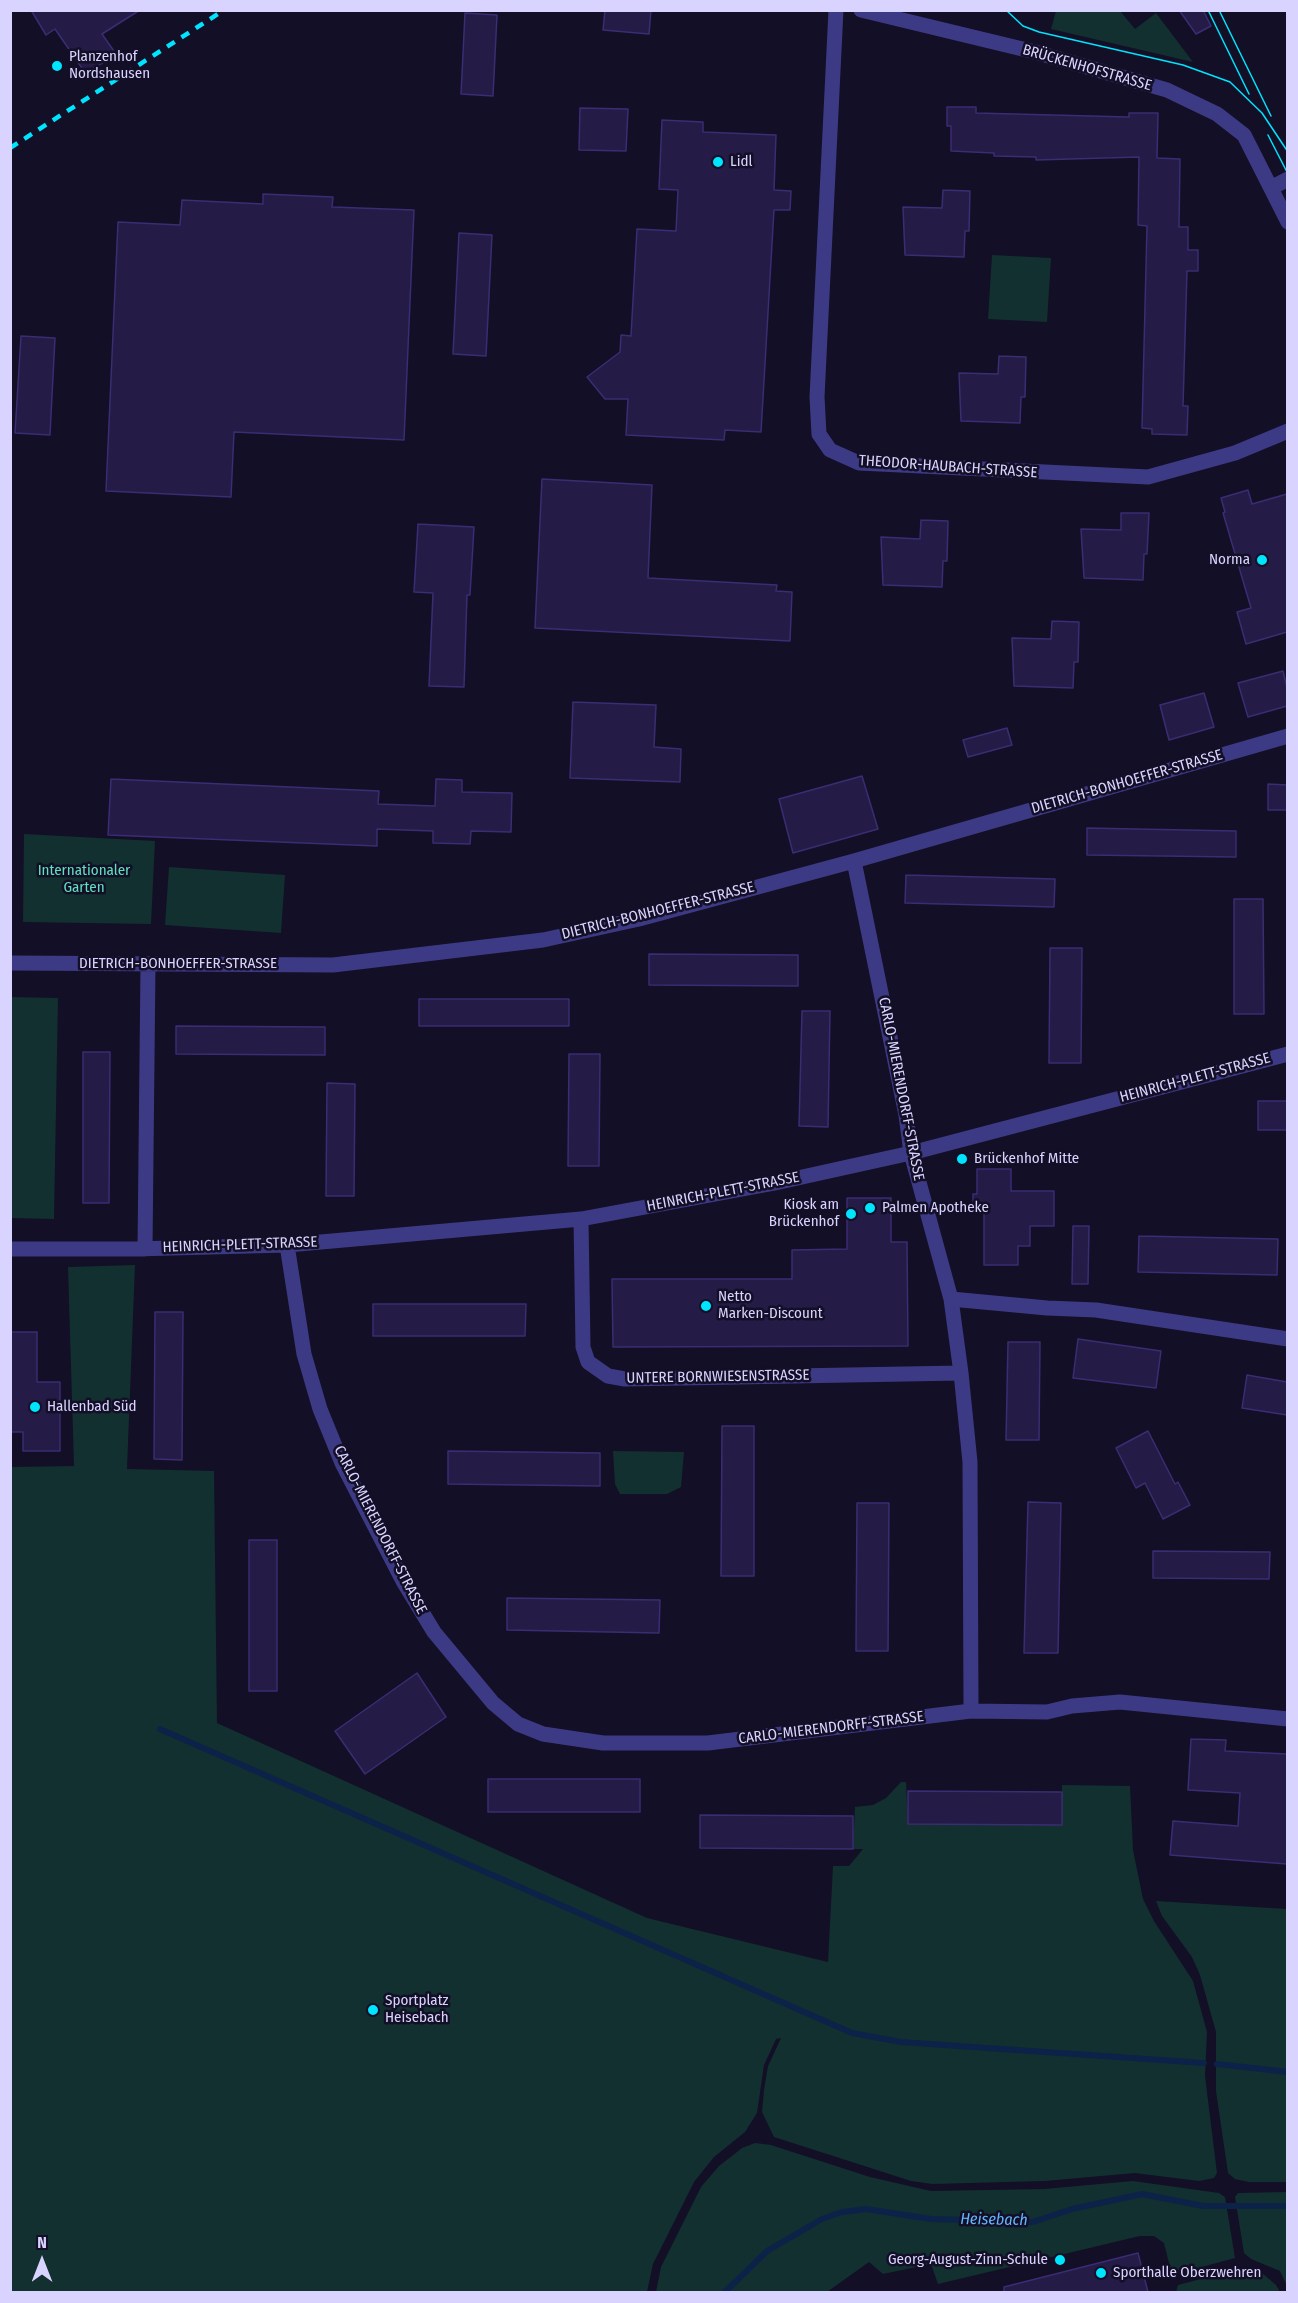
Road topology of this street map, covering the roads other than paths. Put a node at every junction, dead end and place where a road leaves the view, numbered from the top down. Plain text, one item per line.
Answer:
1 (836, 10) edge
2 (861, 10) edge
3 (1287, 179) edge
4 (1271, 188) junction
5 (1287, 222) edge
6 (1287, 431) edge
7 (1287, 736) edge
8 (854, 861) junction
9 (10, 963) edge
10 (148, 964) junction
11 (1287, 1054) edge
12 (911, 1153) junction
13 (581, 1219) junction
14 (286, 1245) junction
15 (10, 1249) edge
16 (145, 1249) junction
17 (951, 1299) junction
18 (1287, 1339) edge
19 (961, 1373) junction
20 (971, 1711) junction
21 (1287, 1719) edge

1 - 6 street, THEODOR-HAUBACH-STRASSE
2 - 4 street, BRÜCKENHOFSTRASSE
3 - 4 street
4 - 5 street, BRÜCKENHOFSTRASSE
7 - 8 street, DIETRICH-BONHOEFFER-STRASSE
8 - 10 street, DIETRICH-BONHOEFFER-STRASSE
8 - 12 street, CARLO-MIERENDORFF-STRASSE
9 - 10 street, DIETRICH-BONHOEFFER-STRASSE
10 - 16 street, HEINRICH-PLETT-STRASSE
11 - 12 street, HEINRICH-PLETT-STRASSE
12 - 13 street, HEINRICH-PLETT-STRASSE
12 - 17 street, CARLO-MIERENDORFF-STRASSE
13 - 14 street, HEINRICH-PLETT-STRASSE
13 - 19 street, UNTERE BORNWIESENSTRASSE
14 - 16 street, HEINRICH-PLETT-STRASSE
14 - 20 street, CARLO-MIERENDORFF-STRASSE
15 - 16 street, HEINRICH-PLETT-STRASSE
17 - 18 street
17 - 19 street, CARLO-MIERENDORFF-STRASSE
19 - 20 street, CARLO-MIERENDORFF-STRASSE
20 - 21 street, CARLO-MIERENDORFF-STRASSE

